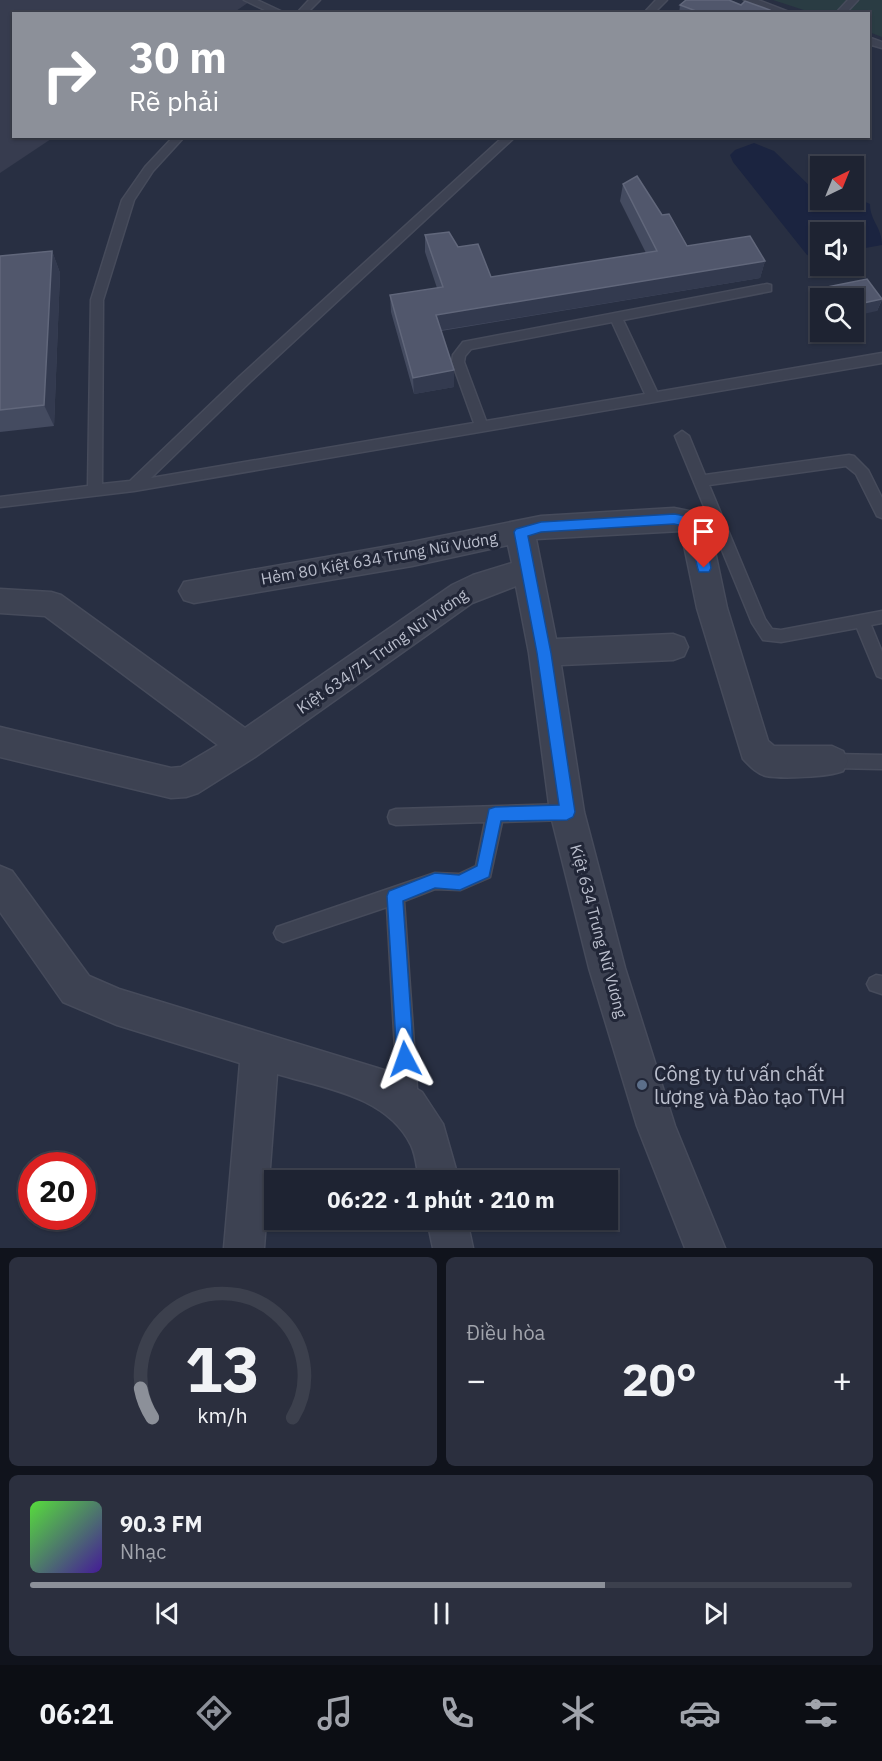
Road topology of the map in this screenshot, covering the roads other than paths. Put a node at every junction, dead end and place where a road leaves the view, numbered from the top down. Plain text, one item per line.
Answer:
1 (249, 0) edge
2 (315, 0) edge
3 (662, 0) edge
4 (853, 0) edge
5 (753, 1) edge
6 (278, 12) edge
7 (302, 12) edge
8 (649, 12) edge
9 (776, 12) edge
10 (841, 12) edge
11 (178, 138) edge
12 (509, 138) edge
13 (767, 288) dead end
14 (616, 317) junction
15 (882, 358) edge
16 (652, 397) junction
17 (482, 427) junction
18 (682, 436) dead end
19 (699, 481) junction
20 (134, 486) junction
21 (95, 491) junction
22 (0, 502) edge
23 (882, 512) edge
24 (520, 532) junction
25 (528, 570) junction
26 (194, 591) dead end
27 (0, 602) edge
28 (882, 617) edge
29 (861, 620) junction
30 (673, 647) dead end
31 (544, 653) junction
32 (882, 671) edge
33 (0, 742) edge
34 (244, 747) junction
35 (832, 761) joint
36 (882, 762) edge
37 (567, 812) junction
38 (495, 814) junction
39 (396, 817) dead end
40 (0, 883) edge
41 (395, 896) junction
42 (283, 933) dead end
43 (260, 1051) junction
44 (408, 1106) junction
45 (437, 1170) edge
46 (449, 1230) edge
47 (244, 1248) edge
48 (453, 1248) edge
49 (705, 1248) edge

1 - 6 lane
2 - 7 lane
3 - 8 lane
4 - 10 lane
5 - 9 lane
11 - 21 lane
12 - 20 lane
13 - 14 lane
14 - 16 lane
14 - 17 lane
15 - 16 lane
16 - 17 lane
17 - 20 lane
18 - 19 lane
19 - 23 lane
19 - 29 lane
20 - 21 lane
21 - 22 lane
24 - 25 street, Kiệt 634 Trưng Nữ Vương
24 - 26 street, Hẻm 80 Kiệt 634 Trưng Nữ Vương
24 - 35 street, Hẻm 80 Kiệt 634 Trưng Nữ Vương
25 - 31 street, Kiệt 634 Trưng Nữ Vương
25 - 34 street, Kiệt 634/71 Trưng Nữ Vương
27 - 34 street
28 - 29 lane
29 - 32 lane
30 - 31 street
31 - 37 street, Kiệt 634 Trưng Nữ Vương
33 - 34 street, Kiệt 634/71 Trưng Nữ Vương
35 - 36 lane
37 - 38 lane
37 - 49 street, Kiệt 634 Trưng Nữ Vương
38 - 39 lane
38 - 41 lane
40 - 43 street
41 - 42 lane
41 - 44 lane
43 - 44 street
43 - 47 street
44 - 45 street
46 - 48 street

